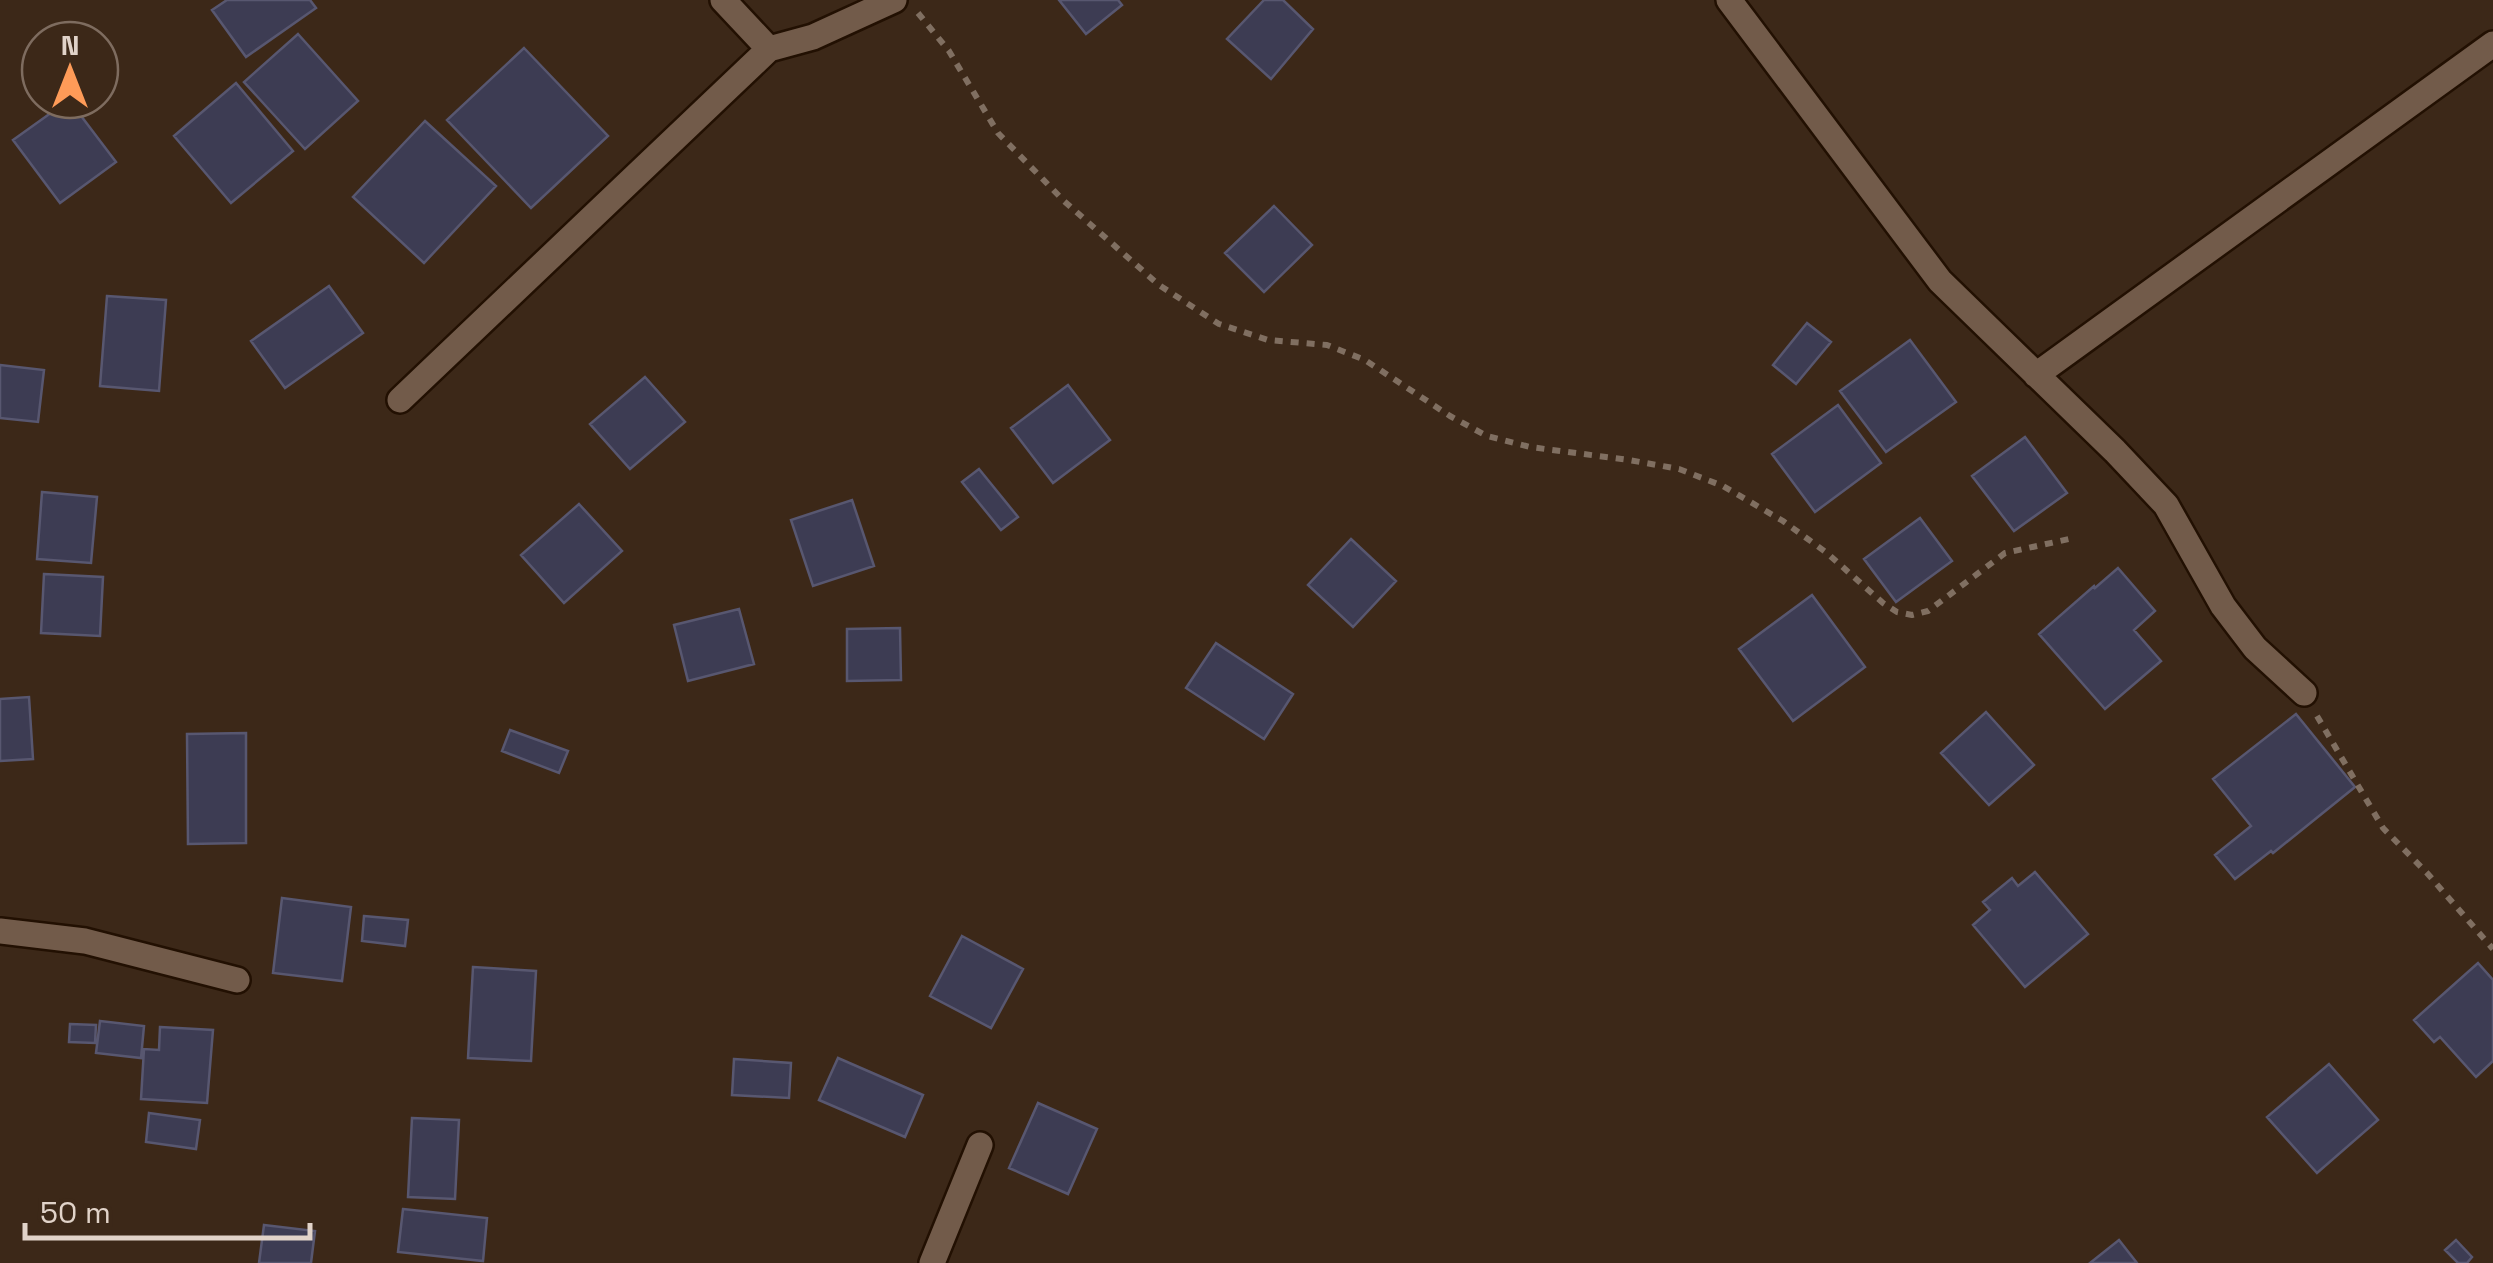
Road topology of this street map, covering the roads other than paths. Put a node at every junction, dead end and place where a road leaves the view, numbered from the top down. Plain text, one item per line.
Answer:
1 (723, 0) edge
2 (894, 0) edge
3 (1729, 0) edge
4 (2493, 44) edge
5 (769, 49) junction
6 (2036, 375) junction
7 (400, 400) dead end
8 (2304, 693) road end
9 (0, 932) edge
10 (237, 980) dead end
11 (980, 1145) dead end
12 (932, 1263) edge

1 - 5 street
2 - 5 street
3 - 6 street
4 - 6 street
5 - 7 street
6 - 8 street
9 - 10 street
11 - 12 street

